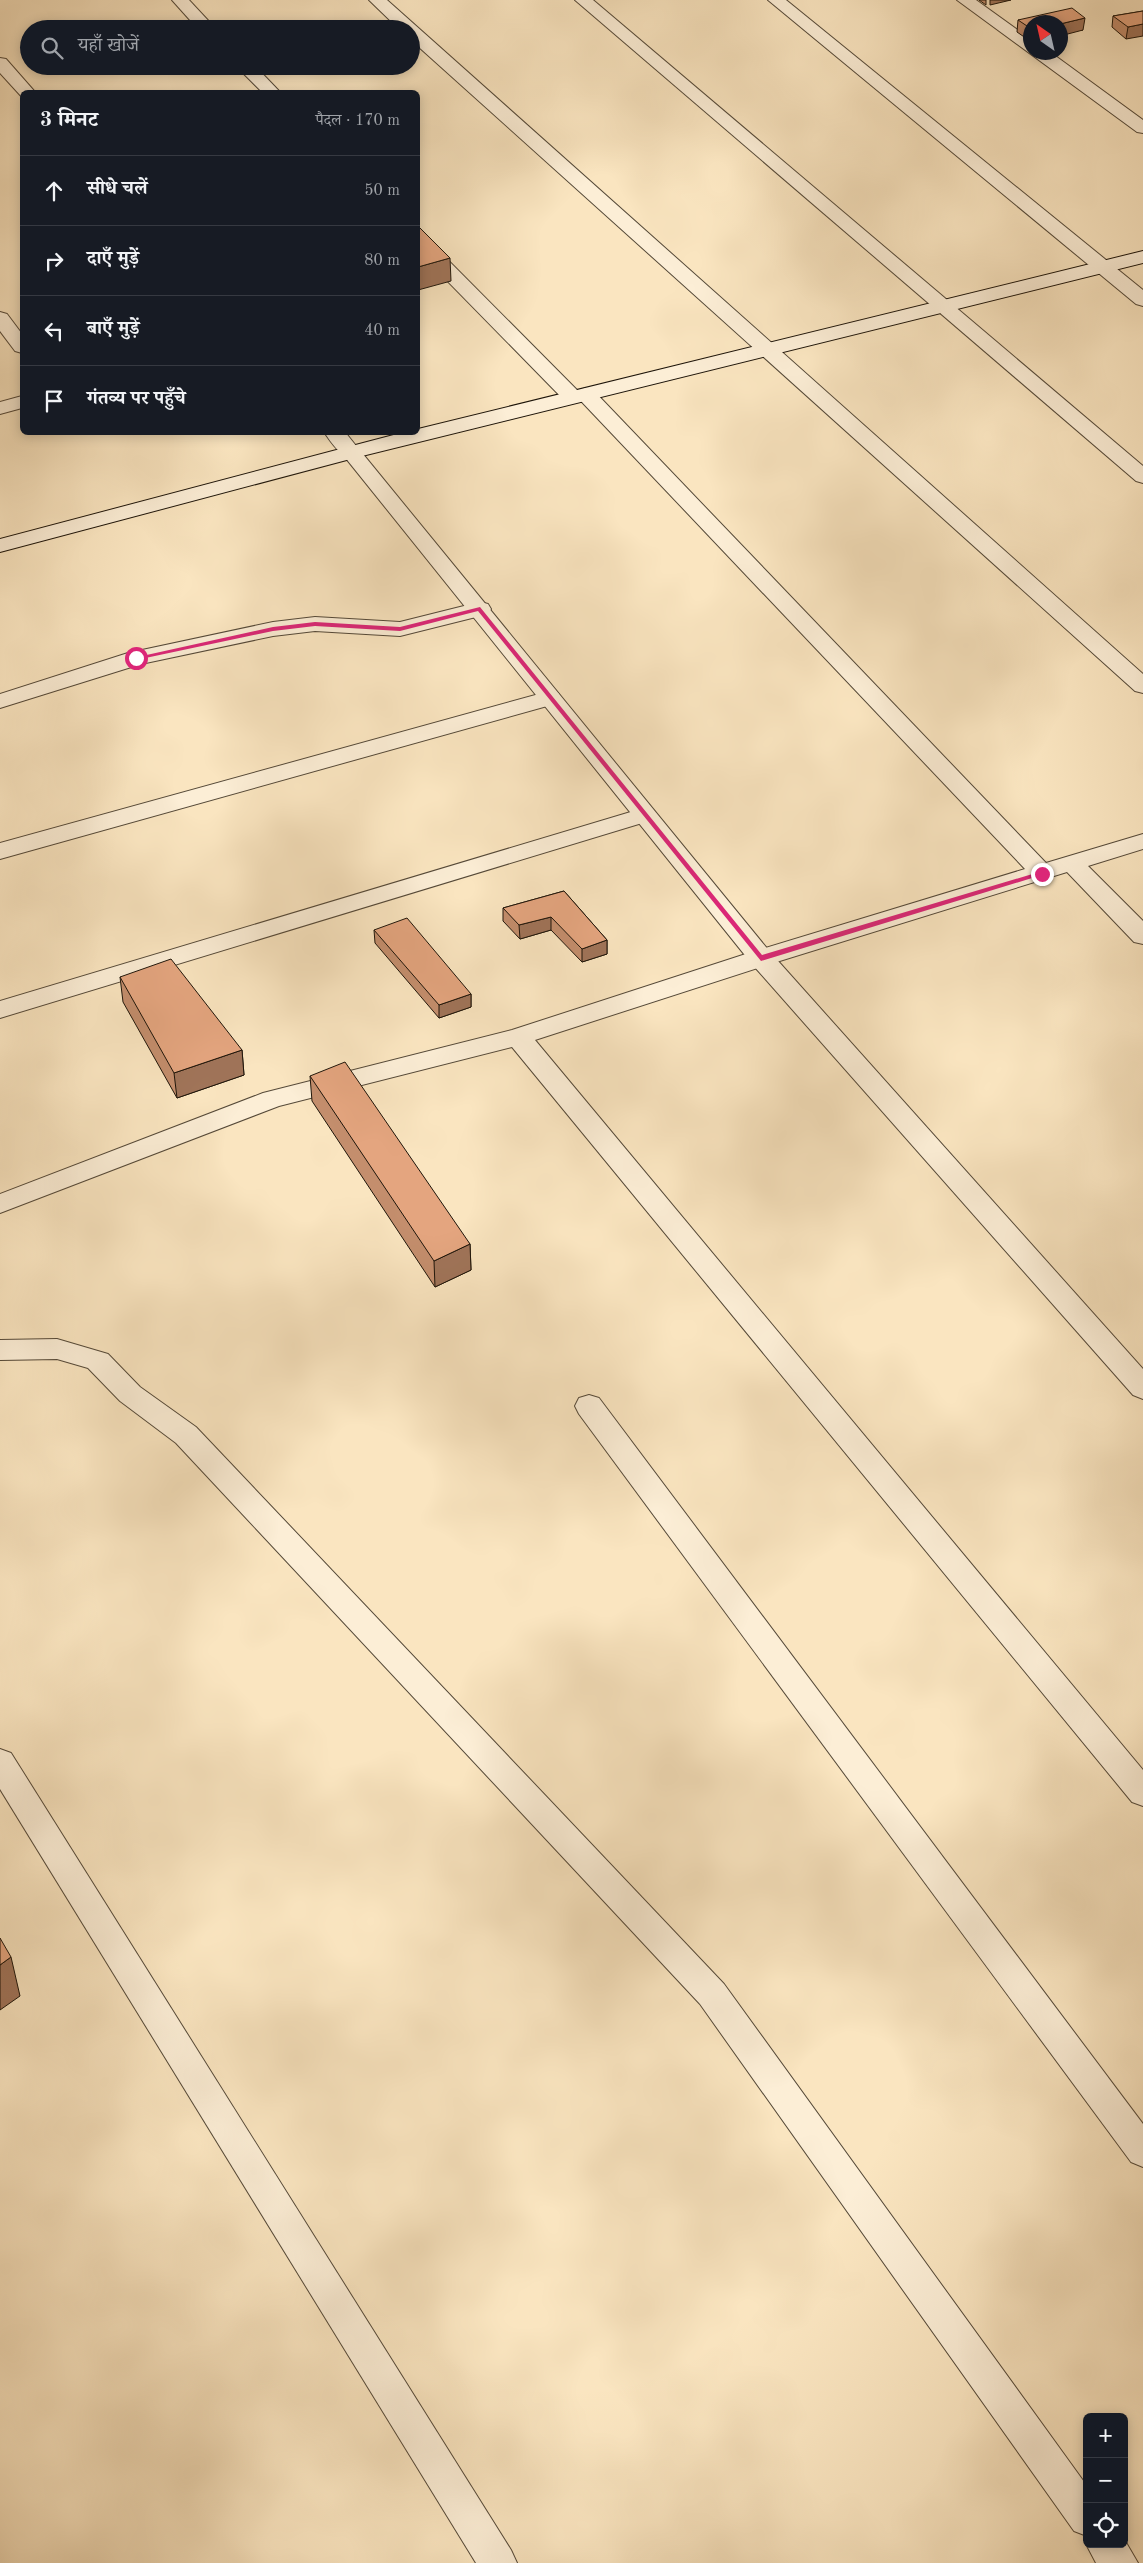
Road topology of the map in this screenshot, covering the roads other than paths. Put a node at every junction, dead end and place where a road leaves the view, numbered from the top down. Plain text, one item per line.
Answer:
1 (180, 0) edge
2 (377, 0) edge
3 (583, 0) edge
4 (776, 0) edge
5 (965, 0) edge
6 (199, 20) edge
7 (399, 20) edge
8 (420, 39) edge
9 (1023, 42) edge
10 (1049, 60) edge
11 (0, 63) edge
12 (254, 75) edge
13 (25, 90) edge
14 (269, 90) edge
15 (1143, 128) edge
16 (420, 243) edge
17 (1143, 257) edge
18 (1102, 267) junction
19 (1143, 300) edge
20 (944, 306) junction
21 (0, 318) edge
22 (20, 345) edge
23 (764, 349) junction
24 (579, 396) junction
25 (20, 403) edge
26 (0, 408) edge
27 (337, 435) edge
28 (351, 452) junction
29 (1143, 477) edge
30 (0, 546) edge
31 (480, 609) junction
32 (1143, 686) edge
33 (550, 698) junction
34 (0, 701) edge
35 (644, 815) junction
36 (1143, 841) edge
37 (0, 851) edge
38 (1073, 864) junction
39 (1042, 874) junction
40 (1143, 936) edge
41 (761, 958) junction
42 (0, 1010) edge
43 (518, 1037) junction
44 (0, 1204) edge
45 (0, 1350) edge
46 (1143, 1388) edge
47 (589, 1406) dead end
48 (0, 1762) edge
49 (1143, 1793) edge
50 (1143, 2151) edge
51 (1083, 2512) edge
52 (1108, 2548) edge
53 (498, 2563) edge
54 (1119, 2563) edge

1 - 6 street
2 - 7 street
3 - 20 street
4 - 18 street
5 - 9 street
8 - 23 street
10 - 15 street
11 - 13 street
12 - 14 street
16 - 24 street
17 - 18 street
18 - 19 street
18 - 20 street
20 - 23 street
20 - 29 street
21 - 22 street
23 - 24 street
23 - 32 street
24 - 28 street
24 - 39 street
25 - 26 street
27 - 28 street
28 - 30 street
28 - 31 street
31 - 33 street
31 - 34 street
33 - 35 street
33 - 37 street
35 - 41 street
35 - 42 street
36 - 38 street
38 - 39 street
38 - 40 street
39 - 41 street
41 - 43 street
41 - 46 street
43 - 44 street
43 - 49 street
45 - 51 street
47 - 50 street
48 - 53 street
52 - 54 street

